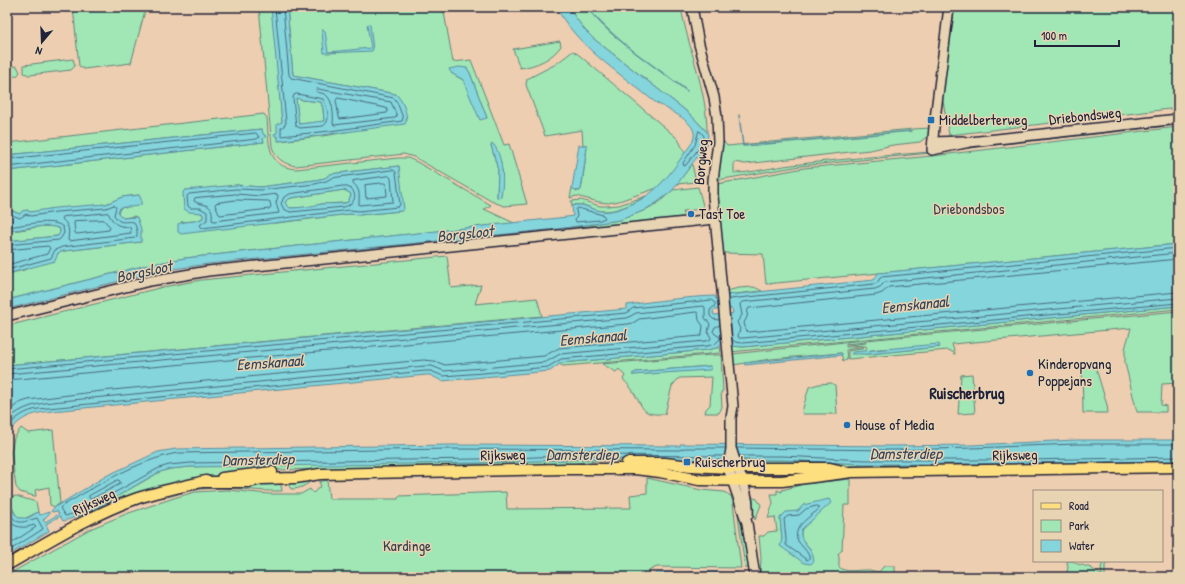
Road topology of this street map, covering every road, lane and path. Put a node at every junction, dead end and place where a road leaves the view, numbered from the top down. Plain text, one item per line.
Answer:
1 (692, 7) edge
2 (949, 7) edge
3 (1178, 119) edge
4 (715, 218) junction
5 (7, 316) edge
6 (732, 464) junction
7 (1178, 467) edge
8 (632, 469) junction
9 (852, 472) junction
10 (621, 475) dead end
11 (738, 481) junction
12 (201, 482) junction
13 (7, 565) edge
14 (755, 577) edge

1 - 4 street, Borgweg
2 - 3 street, Driebondsweg
4 - 5 street
4 - 6 street, Borgweg
6 - 9 main road, Rijksweg
6 - 11 street
6 - 12 main road, Rijksweg
7 - 9 main road, Rijksweg
8 - 10 main road
8 - 11 main road, Rijksweg
8 - 12 main road, Rijksweg
9 - 11 main road, Rijksweg
11 - 14 street
12 - 13 main road, Rijksweg

